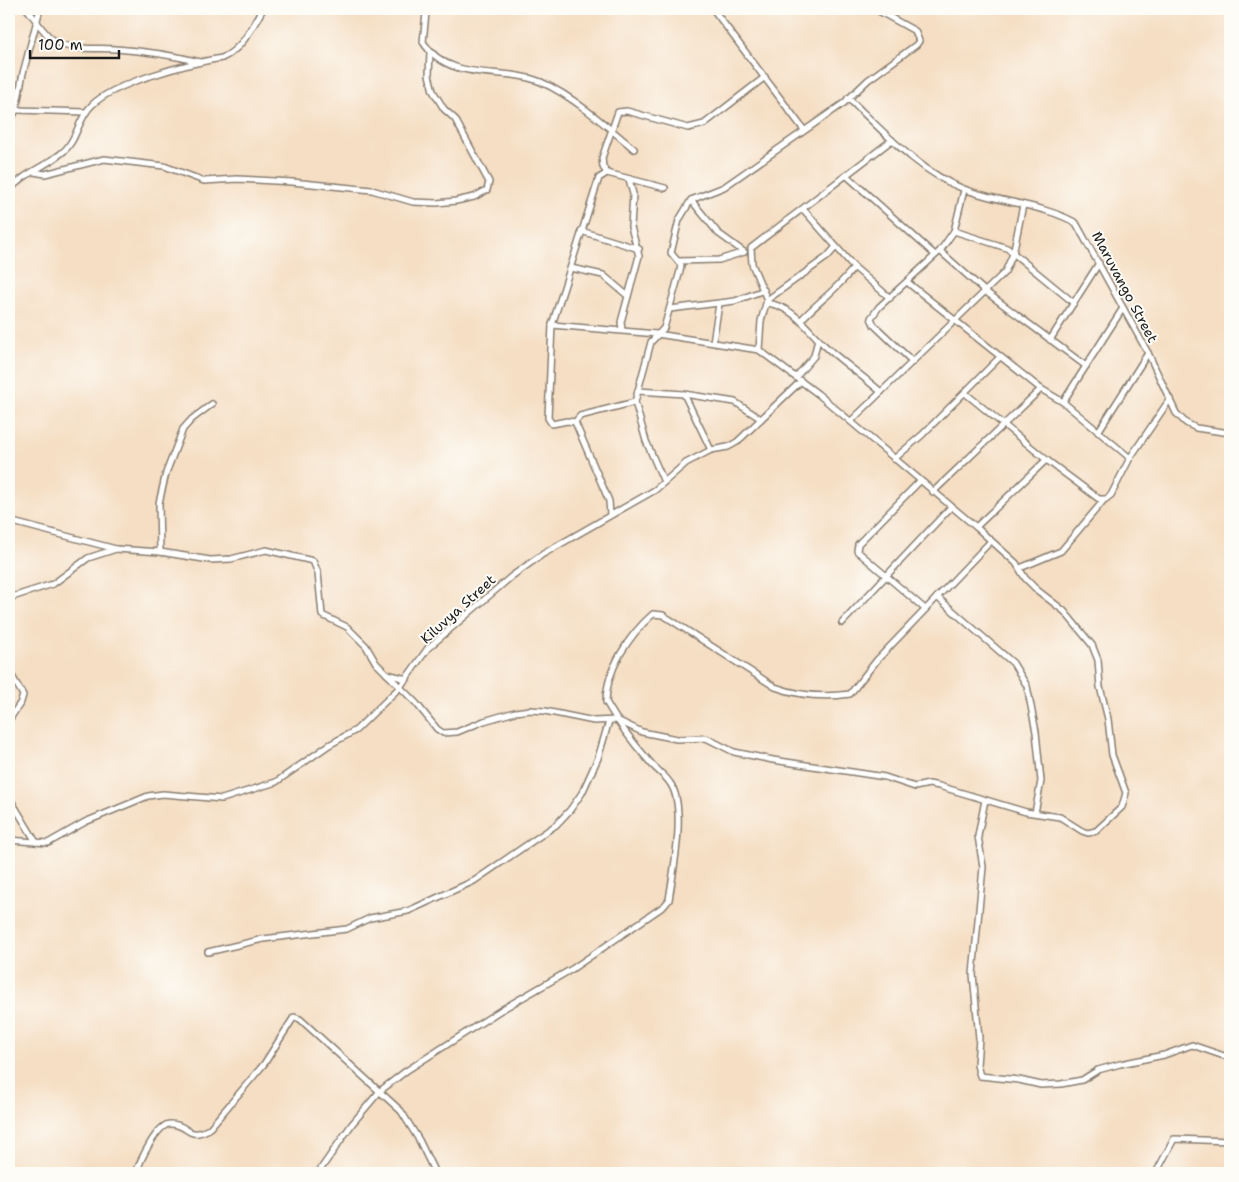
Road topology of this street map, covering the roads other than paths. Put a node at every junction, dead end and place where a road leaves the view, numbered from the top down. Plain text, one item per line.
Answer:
1 (27, 9) edge
2 (40, 9) edge
3 (263, 9) edge
4 (424, 9) edge
5 (713, 9) edge
6 (875, 9) edge
7 (38, 23) junction
8 (430, 52) junction
9 (201, 62) junction
10 (765, 77) junction
11 (848, 98) junction
12 (13, 112) edge
13 (86, 112) junction
14 (9, 124) edge
15 (611, 130) junction
16 (804, 130) junction
17 (892, 140) junction
18 (634, 149) dead end
19 (34, 172) junction
20 (606, 173) junction
21 (847, 176) junction
22 (629, 179) junction
23 (665, 188) dead end
24 (964, 190) junction
25 (9, 191) edge
26 (691, 200) junction
27 (1023, 205) junction
28 (803, 209) junction
29 (581, 231) junction
30 (954, 231) junction
31 (835, 248) junction
32 (639, 249) junction
33 (747, 253) junction
34 (937, 253) junction
35 (1013, 254) junction
36 (678, 262) junction
37 (1099, 263) junction
38 (854, 267) junction
39 (571, 268) junction
40 (907, 282) junction
41 (764, 290) junction
42 (986, 292) junction
43 (628, 296) junction
44 (890, 298) junction
45 (767, 301) junction
46 (1074, 303) junction
47 (719, 304) junction
48 (1122, 308) junction
49 (670, 310) junction
50 (802, 319) junction
51 (955, 321) junction
52 (552, 325) junction
53 (622, 330) junction
54 (657, 334) junction
55 (818, 339) junction
56 (1050, 340) junction
57 (713, 342) junction
58 (759, 350) junction
59 (1148, 353) junction
60 (1000, 357) junction
61 (913, 362) junction
62 (1086, 366) junction
63 (796, 377) junction
64 (801, 381) junction
65 (1041, 389) junction
66 (638, 391) junction
67 (881, 392) junction
68 (965, 393) junction
69 (684, 394) junction
70 (1170, 399) junction
71 (635, 402) junction
72 (1063, 402) junction
73 (212, 404) dead end
74 (761, 418) junction
75 (850, 421) junction
76 (575, 422) junction
77 (1004, 426) junction
78 (1098, 432) junction
79 (1230, 433) edge
80 (711, 450) junction
81 (1130, 458) junction
82 (894, 459) junction
83 (1048, 461) junction
84 (920, 481) junction
85 (664, 482) junction
86 (933, 492) junction
87 (1104, 500) junction
88 (951, 508) junction
89 (610, 515) junction
90 (9, 521) edge
91 (976, 527) junction
92 (991, 541) junction
93 (116, 548) junction
94 (160, 552) junction
95 (1020, 568) junction
96 (885, 575) junction
97 (937, 597) junction
98 (9, 598) edge
99 (925, 610) junction
100 (842, 623) dead end
101 (9, 671) edge
102 (386, 674) junction
103 (407, 679) junction
104 (400, 686) junction
105 (9, 720) edge
106 (609, 720) junction
107 (617, 720) junction
108 (9, 797) edge
109 (984, 800) junction
110 (1035, 813) junction
111 (9, 840) edge
112 (36, 842) junction
113 (208, 952) dead end
114 (1230, 1058) edge
115 (380, 1091) junction
116 (1230, 1141) edge
117 (136, 1173) edge
118 (318, 1173) edge
119 (435, 1173) edge
120 (1156, 1173) edge

1 - 7 street
2 - 7 street
3 - 9 street
4 - 8 street
5 - 10 street
6 - 11 street
7 - 9 street
7 - 12 street
8 - 15 street
8 - 19 street
9 - 13 street
10 - 15 street
10 - 16 street
11 - 16 street
11 - 17 street, Maruvango Street
12 - 13 street
12 - 14 street
13 - 19 street
15 - 18 street
15 - 20 street
16 - 26 street
17 - 21 street
17 - 24 street, Maruvango Street
19 - 25 street
20 - 22 street
20 - 29 street
21 - 28 street
21 - 34 street
22 - 23 street
22 - 32 street
24 - 27 street, Maruvango Street
24 - 30 street
26 - 33 street
26 - 36 street
27 - 35 street
27 - 37 street, Maruvango Street
28 - 31 street
28 - 33 street
29 - 32 street
29 - 39 street
30 - 34 street
30 - 35 street
31 - 38 street
31 - 45 street
32 - 43 street
33 - 36 street
33 - 41 street
34 - 40 street
34 - 42 street
35 - 42 street
35 - 46 street
36 - 49 street
37 - 46 street
37 - 48 street, Maruvango Street
38 - 44 street
38 - 50 street
39 - 43 street
39 - 52 street
40 - 44 street
40 - 51 street
41 - 45 street
41 - 47 street
42 - 51 street
42 - 56 street
43 - 53 street
44 - 61 street
45 - 50 street
45 - 58 street
46 - 56 street
47 - 49 street
47 - 57 street
48 - 59 street, Maruvango Street
48 - 62 street
49 - 54 street
50 - 55 street
51 - 60 street
51 - 61 street
52 - 53 street
52 - 76 street
53 - 54 street
54 - 57 street
54 - 66 street
55 - 63 street
55 - 67 street
56 - 62 street
57 - 58 street
58 - 63 street
59 - 70 street, Maruvango Street
59 - 78 street
60 - 65 street
60 - 68 street
61 - 67 street
62 - 72 street
63 - 64 street
64 - 74 street, Kiluvya Street
64 - 75 street
65 - 72 street
65 - 77 street
66 - 69 street
66 - 71 street
67 - 75 street
68 - 77 street
68 - 82 street
69 - 74 street
69 - 80 street
70 - 79 street, Maruvango Street
70 - 81 street
71 - 76 street
71 - 85 street
72 - 78 street
73 - 94 street
74 - 80 street, Kiluvya Street
75 - 82 street
76 - 89 street
77 - 83 street
77 - 86 street
78 - 81 street
80 - 85 street, Kiluvya Street
81 - 87 street
82 - 84 street
83 - 87 street
83 - 91 street
84 - 86 street
84 - 96 street
85 - 89 street, Kiluvya Street
86 - 88 street
87 - 95 street
88 - 91 street
88 - 96 street
89 - 103 street, Kiluvya Street
90 - 93 street
91 - 92 street
92 - 95 street
92 - 97 street
93 - 94 street
93 - 98 street
94 - 102 street
95 - 110 street
96 - 99 street
96 - 100 street
97 - 99 street
97 - 110 street
99 - 107 street
101 - 105 street
102 - 103 street
102 - 104 street
103 - 104 street, Kiluvya Street
104 - 106 street
104 - 112 street, Kiluvya Street
106 - 107 street
106 - 113 street
107 - 109 street
107 - 115 street
108 - 112 street
109 - 110 street
109 - 114 street
111 - 112 street, Kiluvya Street
115 - 117 street
115 - 118 street
115 - 119 street
116 - 120 street

